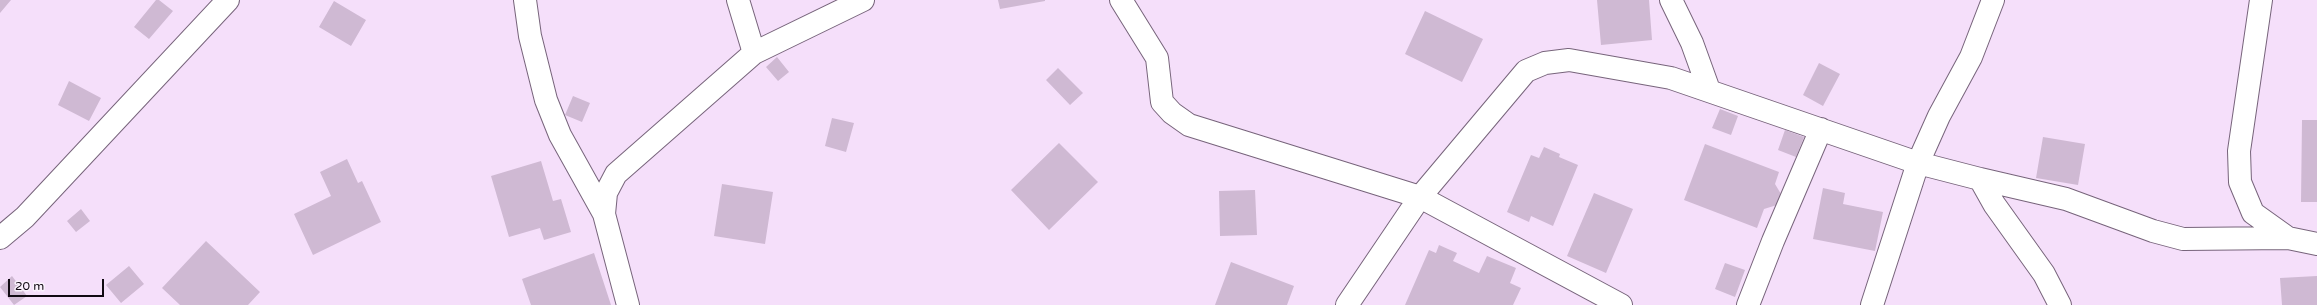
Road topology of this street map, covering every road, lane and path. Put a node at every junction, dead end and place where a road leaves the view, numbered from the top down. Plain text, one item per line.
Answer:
1 (228, 0) edge
2 (525, 0) edge
3 (738, 0) edge
4 (863, 0) edge
5 (1121, 0) edge
6 (1672, 0) edge
7 (1993, 0) edge
8 (2261, 0) edge
9 (754, 53) junction
10 (1709, 90) junction
11 (1821, 129) junction
12 (1918, 163) junction
13 (1980, 179) junction
14 (1420, 197) junction
15 (604, 214) junction
16 (0, 238) edge
17 (2288, 238) junction
18 (2317, 244) edge
19 (628, 305) edge
20 (1347, 305) edge
21 (1621, 305) edge
22 (1748, 305) edge
23 (1872, 305) edge
24 (2060, 305) edge

1 - 16 street
2 - 15 street
3 - 9 street
4 - 9 street
5 - 14 street
6 - 10 street
7 - 12 street
8 - 17 street
9 - 15 street
10 - 11 street
10 - 14 street
11 - 12 street
11 - 22 street
12 - 13 street
12 - 23 street
13 - 17 street
13 - 24 street
14 - 20 street
14 - 21 street
15 - 19 street
17 - 18 street

